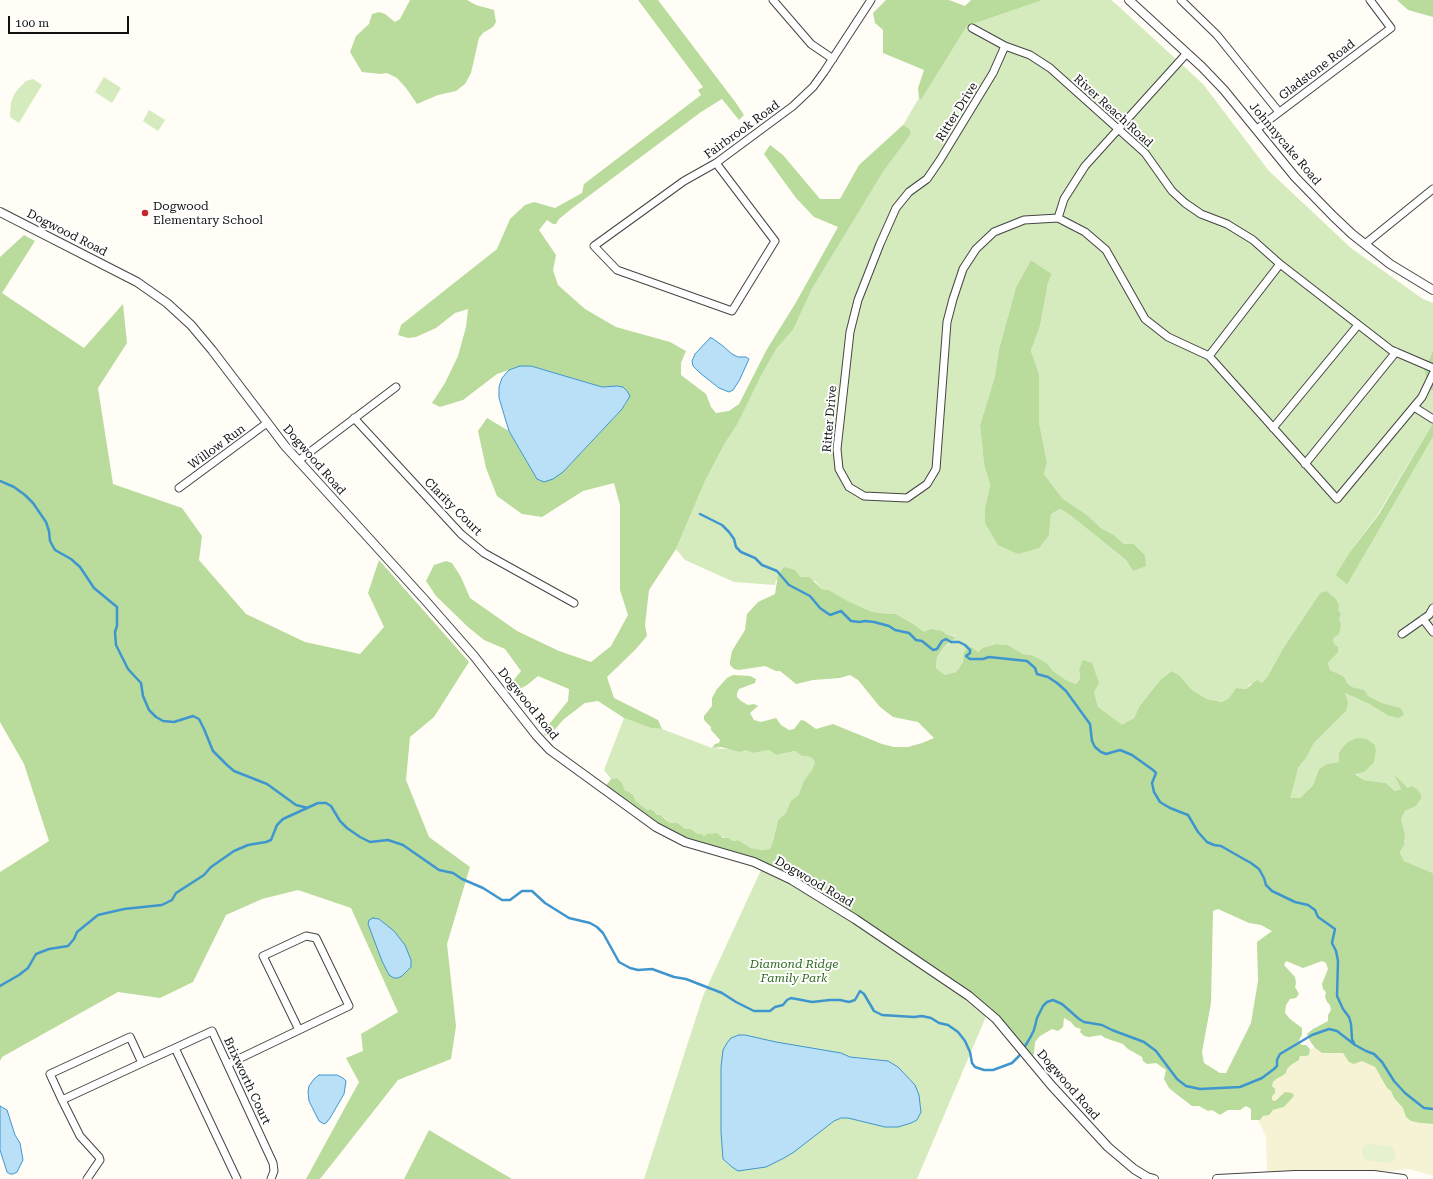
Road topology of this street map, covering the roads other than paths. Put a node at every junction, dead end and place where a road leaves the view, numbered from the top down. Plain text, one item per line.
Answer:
1 (773, 0) edge
2 (871, 0) edge
3 (1129, 0) edge
4 (1181, 0) edge
5 (1370, 0) edge
6 (972, 28) dead end
7 (1005, 46) junction
8 (1187, 53) junction
9 (833, 59) junction
10 (1279, 112) junction
11 (1119, 129) junction
12 (1257, 129) junction
13 (716, 163) junction
14 (1433, 189) edge
15 (0, 212) edge
16 (1058, 218) junction
17 (1365, 244) junction
18 (1280, 264) junction
19 (1433, 290) edge
20 (1358, 325) junction
21 (1396, 352) junction
22 (1209, 356) junction
23 (1433, 368) edge
24 (1433, 374) edge
25 (396, 387) dead end
26 (1414, 407) junction
27 (354, 418) junction
28 (1433, 419) edge
29 (267, 424) junction
30 (1273, 428) junction
31 (298, 461) junction
32 (1306, 464) junction
33 (179, 488) dead end
34 (574, 602) dead end
35 (1433, 608) edge
36 (1423, 619) junction
37 (1433, 632) edge
38 (1402, 634) dead end
39 (299, 1030) junction
40 (175, 1048) junction
41 (142, 1063) junction
42 (228, 1064) junction
43 (62, 1100) junction
44 (87, 1179) edge
45 (237, 1179) edge
46 (271, 1179) edge
47 (1154, 1179) edge
48 (1217, 1179) edge
49 (1403, 1179) edge

1 - 9 street
2 - 9 street, Fairbrook Road
3 - 8 street, Johnnycake Road
4 - 10 street
5 - 10 street, Gladstone Road
6 - 7 street, River Reach Road
7 - 11 street, River Reach Road
7 - 16 street, Ritter Drive
8 - 11 street
8 - 12 street, Johnnycake Road
9 - 13 street, Fairbrook Road
10 - 12 street, Gladstone Road
11 - 16 street
11 - 18 street, River Reach Road
12 - 17 street, Johnnycake Road
13 - 13 street, Fairbrook Road
14 - 17 street
15 - 29 street, Dogwood Road
16 - 22 street
17 - 19 street, Johnnycake Road
18 - 20 street, River Reach Road
18 - 22 street
20 - 21 street, River Reach Road
20 - 30 street
21 - 23 street, River Reach Road
21 - 32 street
22 - 30 street
24 - 26 street
25 - 27 street
26 - 28 street
26 - 32 street
27 - 31 street
27 - 34 street, Clarity Court
29 - 31 street, Dogwood Road
29 - 33 street, Willow Run
30 - 32 street
31 - 47 street, Dogwood Road
35 - 36 street
36 - 37 street
36 - 38 street
39 - 39 street
39 - 42 street
40 - 41 street
40 - 42 street, Brixworth Court
40 - 45 street
41 - 43 street
41 - 43 street
42 - 46 street, Brixworth Court
43 - 44 street
48 - 49 street

